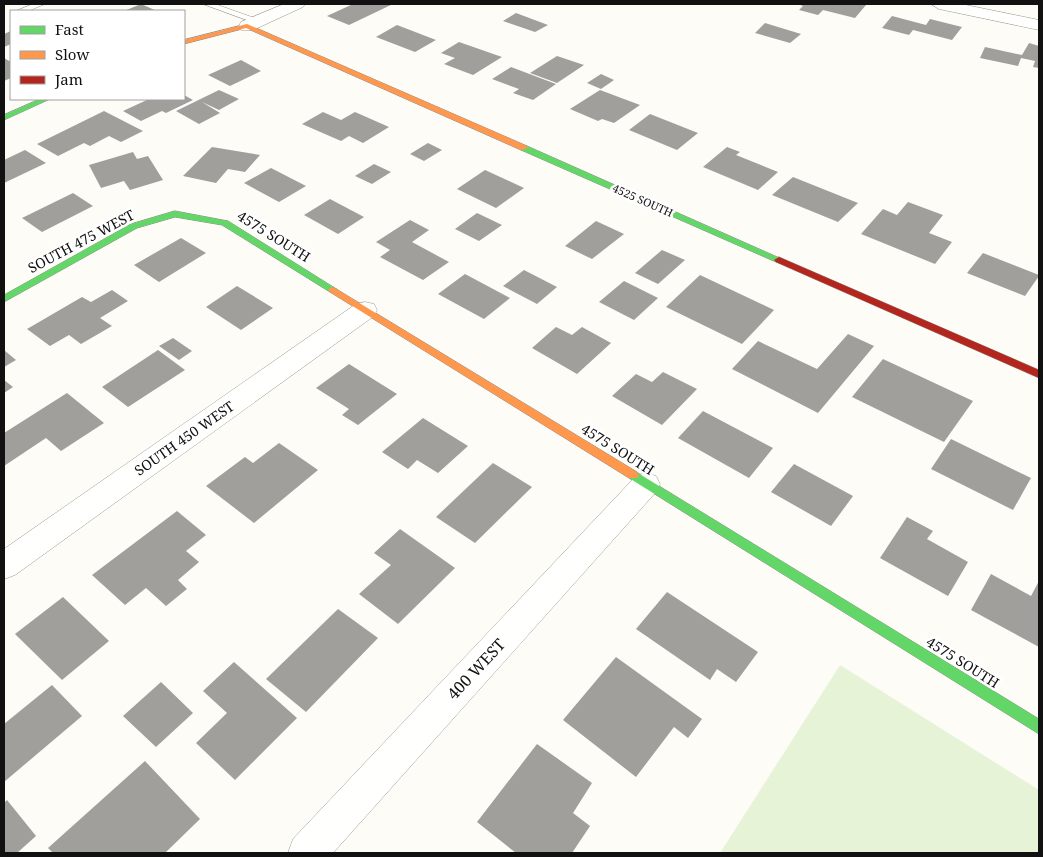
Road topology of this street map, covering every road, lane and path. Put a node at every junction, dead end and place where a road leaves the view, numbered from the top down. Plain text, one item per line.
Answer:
1 (41, 4) edge
2 (208, 4) edge
3 (297, 4) edge
4 (939, 4) edge
5 (23, 10) edge
6 (253, 24) junction
7 (1039, 25) edge
8 (185, 42) edge
9 (44, 100) edge
10 (4, 118) edge
11 (175, 214) joint
12 (4, 299) edge
13 (365, 310) junction
14 (1039, 374) edge
15 (646, 484) junction
16 (4, 566) edge
17 (1039, 727) edge
18 (307, 853) edge

1 - 5 lane
2 - 6 lane
3 - 6 street
4 - 7 street
6 - 8 street
6 - 14 street, 4525 SOUTH
9 - 10 street
11 - 12 street, SOUTH 475 WEST
11 - 13 street, 4575 SOUTH
13 - 15 street, 4575 SOUTH
13 - 16 street, SOUTH 450 WEST
15 - 17 street, 4575 SOUTH
15 - 18 street, 400 WEST

